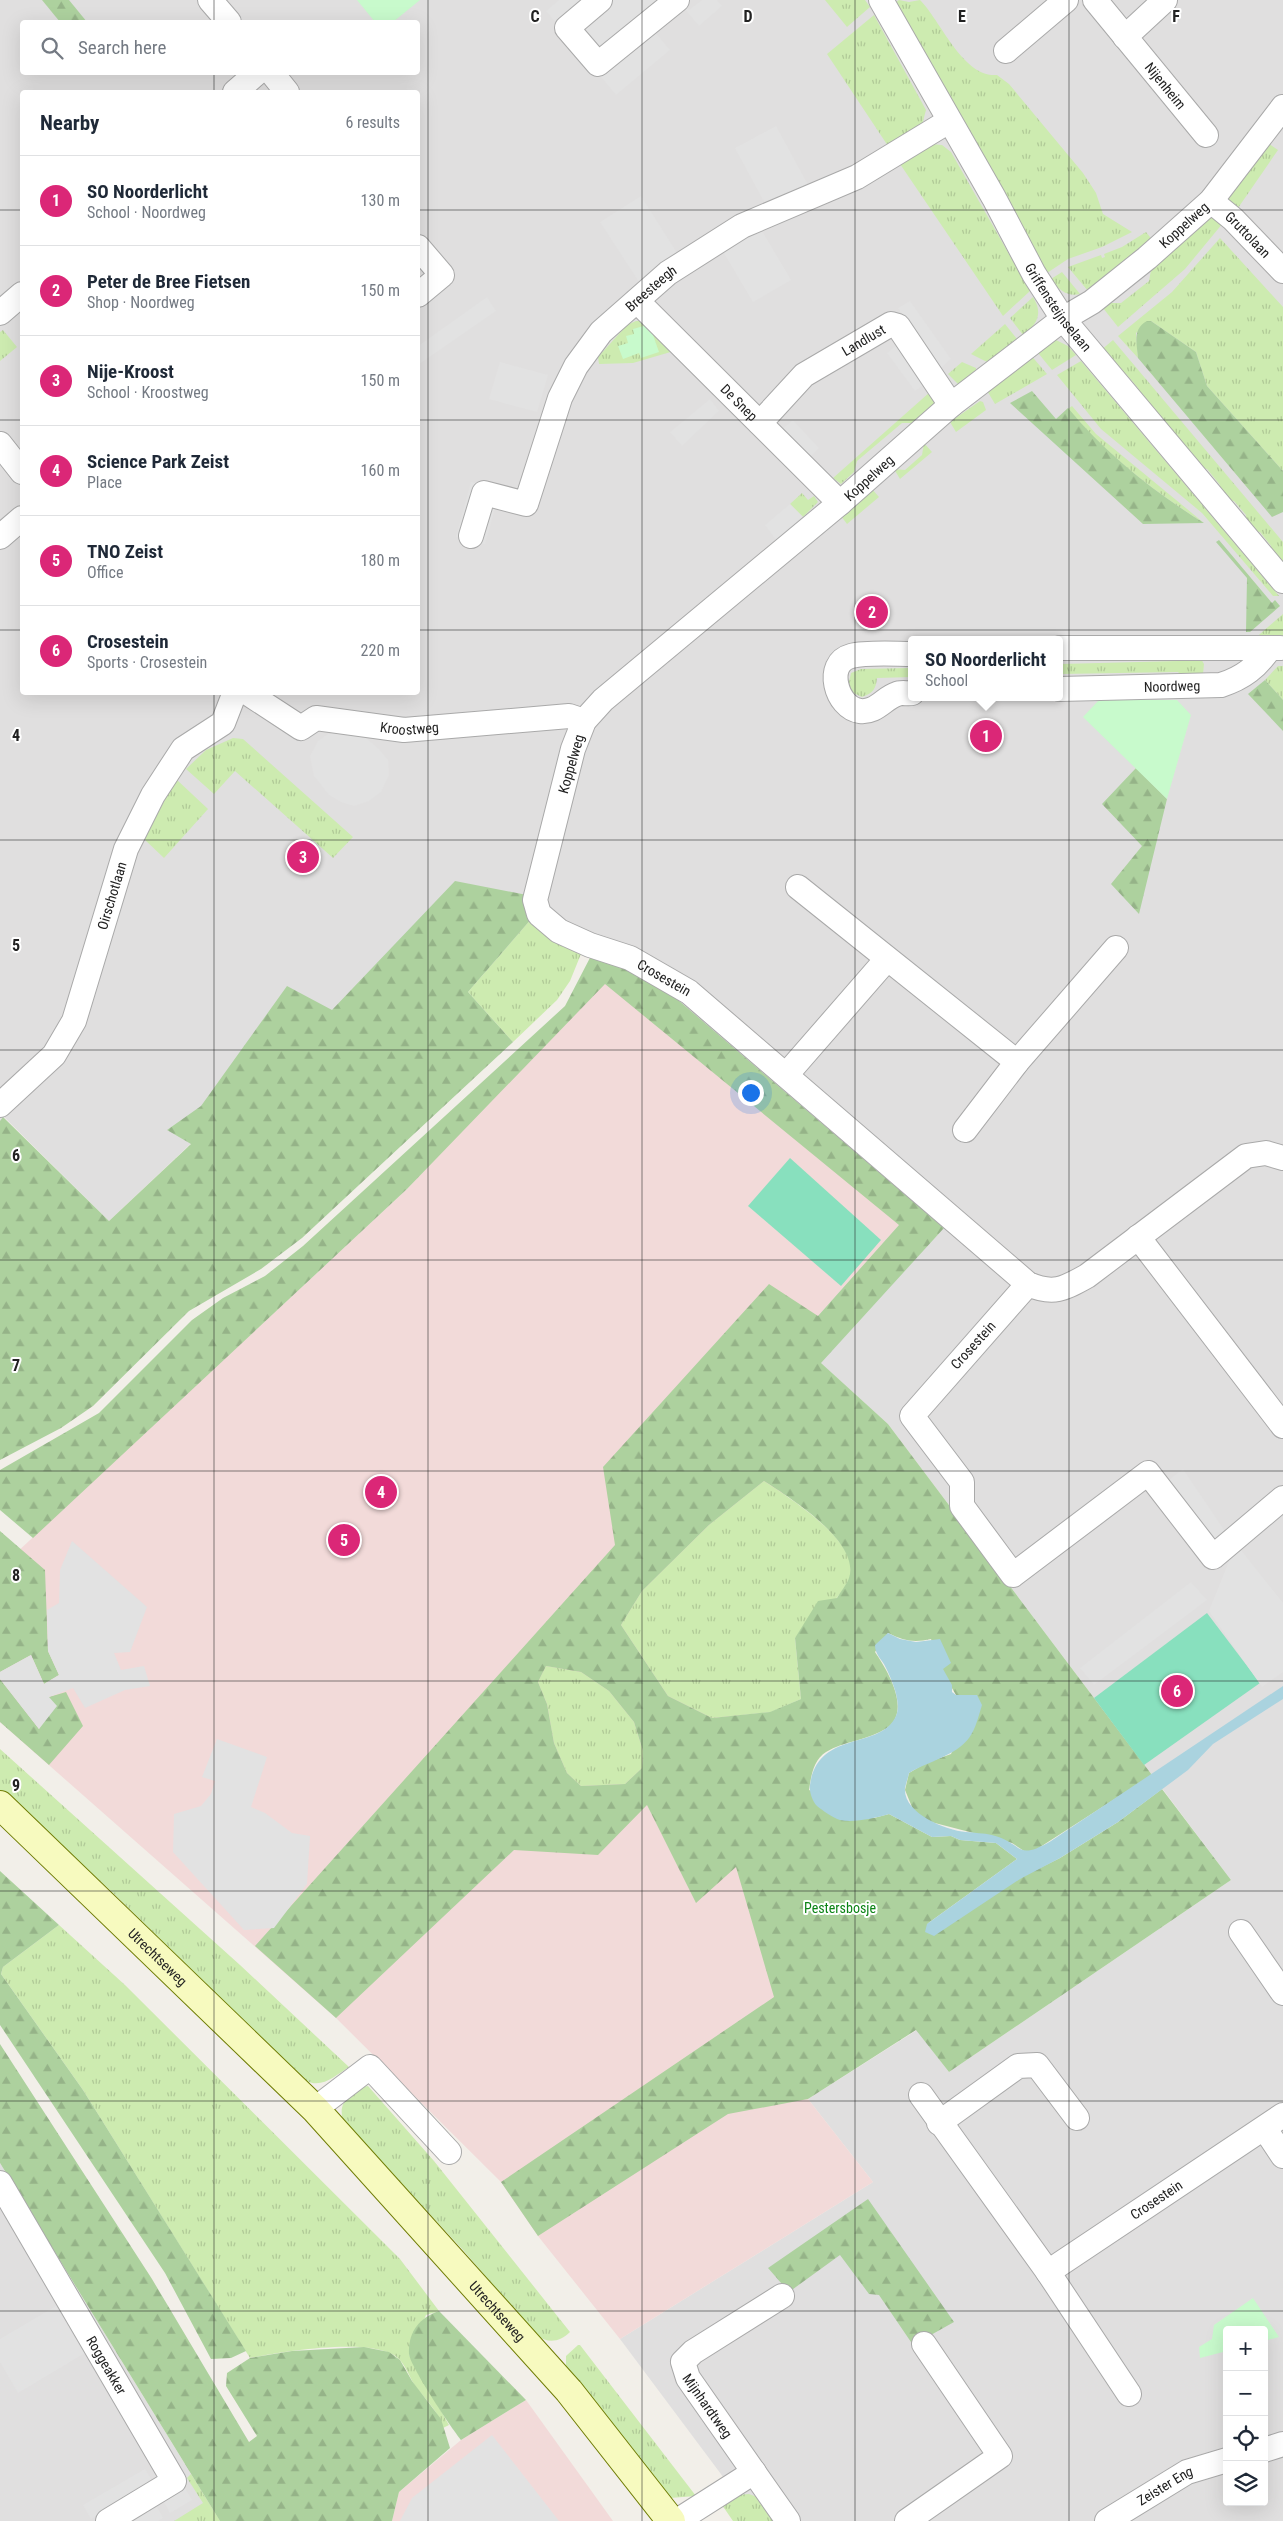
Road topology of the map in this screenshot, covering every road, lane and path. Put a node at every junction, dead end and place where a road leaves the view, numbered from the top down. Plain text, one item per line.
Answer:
1 (210, 0) edge
2 (600, 0) edge
3 (677, 0) edge
4 (881, 0) edge
5 (1066, 0) edge
6 (1095, 0) edge
7 (1165, 0) edge
8 (227, 20) edge
9 (1125, 37) junction
10 (1006, 51) dead end
11 (254, 75) edge
12 (274, 75) edge
13 (236, 90) edge
14 (286, 90) edge
15 (1283, 107) edge
16 (949, 121) junction
17 (1206, 135) dead end
18 (1211, 201) junction
19 (420, 249) edge
20 (1283, 270) edge
21 (420, 293) edge
22 (20, 296) edge
23 (637, 301) junction
24 (0, 313) edge
25 (1063, 319) junction
26 (951, 405) junction
27 (760, 423) junction
28 (0, 444) edge
29 (20, 469) edge
30 (840, 503) junction
31 (20, 520) edge
32 (471, 536) dead end
33 (0, 537) edge
34 (1283, 581) edge
35 (1063, 648) edge
36 (1276, 648) edge
37 (908, 654) edge
38 (1063, 689) edge
39 (908, 693) edge
40 (234, 695) edge
41 (251, 695) edge
42 (584, 721) junction
43 (798, 888) dead end
44 (535, 900) joint
45 (1116, 948) dead end
46 (887, 960) junction
47 (1017, 1062) junction
48 (786, 1075) junction
49 (0, 1105) edge
50 (965, 1130) dead end
51 (1283, 1158) edge
52 (1138, 1237) junction
53 (1028, 1284) junction
54 (1283, 1426) edge
55 (1283, 1498) edge
56 (0, 1805) edge
57 (1241, 1932) dead end
58 (1283, 1993) edge
59 (921, 2095) dead end
60 (315, 2109) junction
61 (1077, 2118) dead end
62 (1274, 2122) edge
63 (939, 2123) junction
64 (449, 2152) dead end
65 (1283, 2156) edge
66 (0, 2183) edge
67 (1048, 2272) junction
68 (782, 2296) dead end
69 (924, 2344) dead end
70 (1129, 2394) dead end
71 (1283, 2444) edge
72 (1268, 2449) edge
73 (1224, 2461) edge
74 (754, 2472) junction
75 (918, 2518) edge
76 (108, 2521) edge
77 (671, 2521) edge
78 (677, 2521) edge
79 (788, 2521) edge
80 (1107, 2521) edge

1 - 8 street
2 - 3 street
4 - 16 street, Griffensteijnselaan
5 - 10 street
6 - 9 street, Nijenheim
7 - 9 street
9 - 17 street, Nijenheim
11 - 13 street
12 - 14 street
15 - 18 street, Koppelweg
16 - 23 street, Breesteegh
16 - 25 street, Griffensteijnselaan
18 - 20 street, Gruttolaan
18 - 25 street, Koppelweg
19 - 21 street
22 - 24 street
23 - 27 street, De Snep
23 - 32 street, Breesteegh
25 - 26 street, Koppelweg
25 - 34 street, Griffensteijnselaan
26 - 27 street, Landlust
26 - 30 street, Koppelweg
27 - 30 street, De Snep
28 - 29 street
30 - 42 street, Koppelweg
31 - 33 street
35 - 36 street, Noordweg
36 - 38 street, Noordweg
37 - 39 street
40 - 49 street, Oirschotlaan
41 - 42 street, Kroostweg
42 - 44 street, Koppelweg
43 - 46 street
44 - 48 street, Crosestein
45 - 47 street
46 - 47 street
46 - 48 street
47 - 50 street
48 - 53 street, Crosestein
51 - 52 street, Crosestein
52 - 53 street, Crosestein
52 - 54 street
53 - 55 street, Crosestein
56 - 60 main road, Utrechtseweg
57 - 58 street
59 - 63 street
60 - 64 street
60 - 77 main road, Utrechtseweg
61 - 63 street
62 - 65 street, Crosestein
62 - 67 street, Crosestein
63 - 67 street
66 - 76 street, Roggeakker
67 - 70 street
68 - 74 street, Mijnhardtweg
69 - 75 street
71 - 72 street
73 - 80 street, Zeister Eng
74 - 78 street
74 - 79 street, Mijnhardtweg

